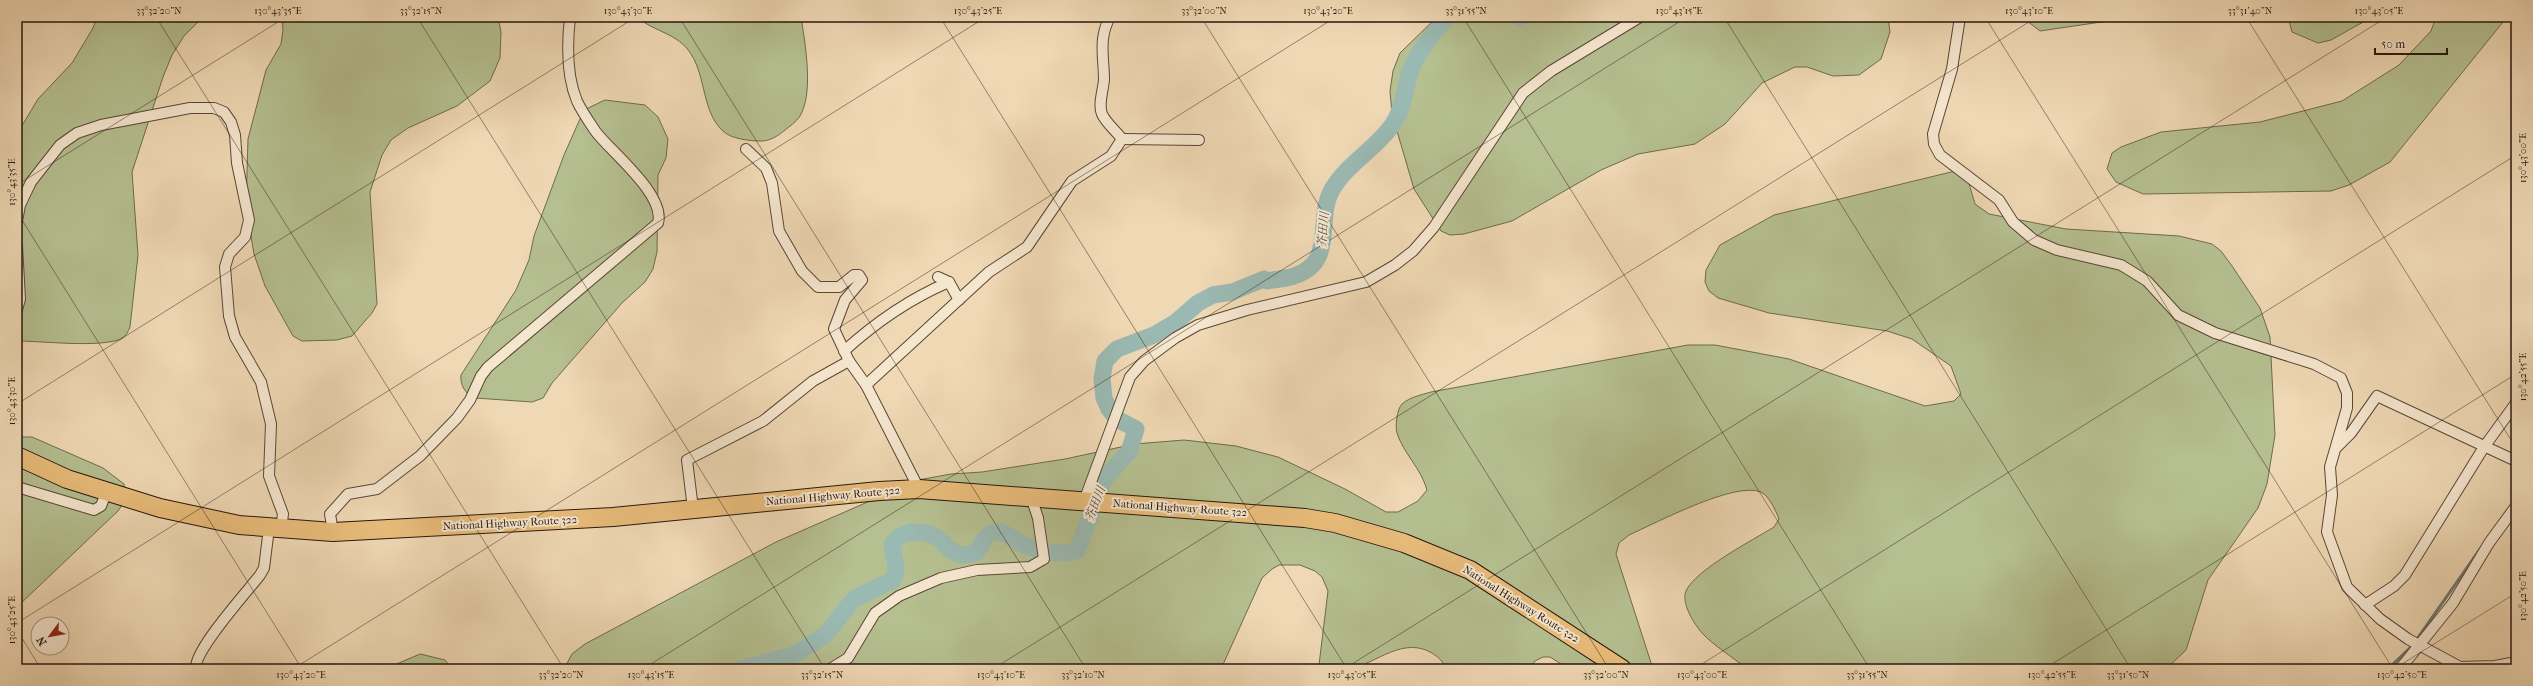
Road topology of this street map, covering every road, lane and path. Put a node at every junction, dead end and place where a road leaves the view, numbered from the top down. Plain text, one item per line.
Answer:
1 (570, 17) edge
2 (1110, 17) edge
3 (1640, 17) edge
4 (1960, 17) edge
5 (1122, 139) junction
6 (1199, 140) dead end
7 (746, 149) dead end
8 (17, 221) edge
9 (17, 246) edge
10 (938, 277) dead end
11 (948, 282) junction
12 (959, 300) junction
13 (17, 310) edge
14 (844, 351) junction
15 (849, 361) junction
16 (866, 385) junction
17 (2516, 403) edge
18 (2337, 447) junction
19 (2484, 447) junction
20 (17, 456) edge
21 (2516, 461) edge
22 (17, 487) edge
23 (919, 489) junction
24 (106, 493) junction
25 (1031, 497) junction
26 (1088, 501) junction
27 (2516, 506) edge
28 (693, 509) junction
29 (275, 528) junction
30 (333, 532) junction
31 (2365, 605) junction
32 (2419, 647) junction
33 (2516, 662) edge
34 (195, 668) edge
35 (830, 669) edge
36 (1622, 669) edge
37 (2400, 669) edge

1 - 30 street
2 - 5 street
3 - 26 street
4 - 18 street
5 - 6 street
5 - 12 street
7 - 14 street
8 - 29 street
9 - 13 street
10 - 11 street
11 - 12 street
11 - 14 street
12 - 16 street
14 - 15 street
15 - 16 street
15 - 28 street
16 - 23 street
17 - 19 street
18 - 19 street
18 - 31 street
19 - 21 street
19 - 31 street
20 - 24 highway, National Highway Route 322
22 - 24 street
23 - 25 highway, National Highway Route 322
23 - 28 highway, National Highway Route 322
24 - 29 highway, National Highway Route 322
25 - 26 highway, National Highway Route 322
25 - 35 street
26 - 36 highway, National Highway Route 322
27 - 32 street
28 - 30 highway, National Highway Route 322
29 - 30 highway, National Highway Route 322
29 - 34 street
31 - 32 street
32 - 33 street
32 - 37 street

